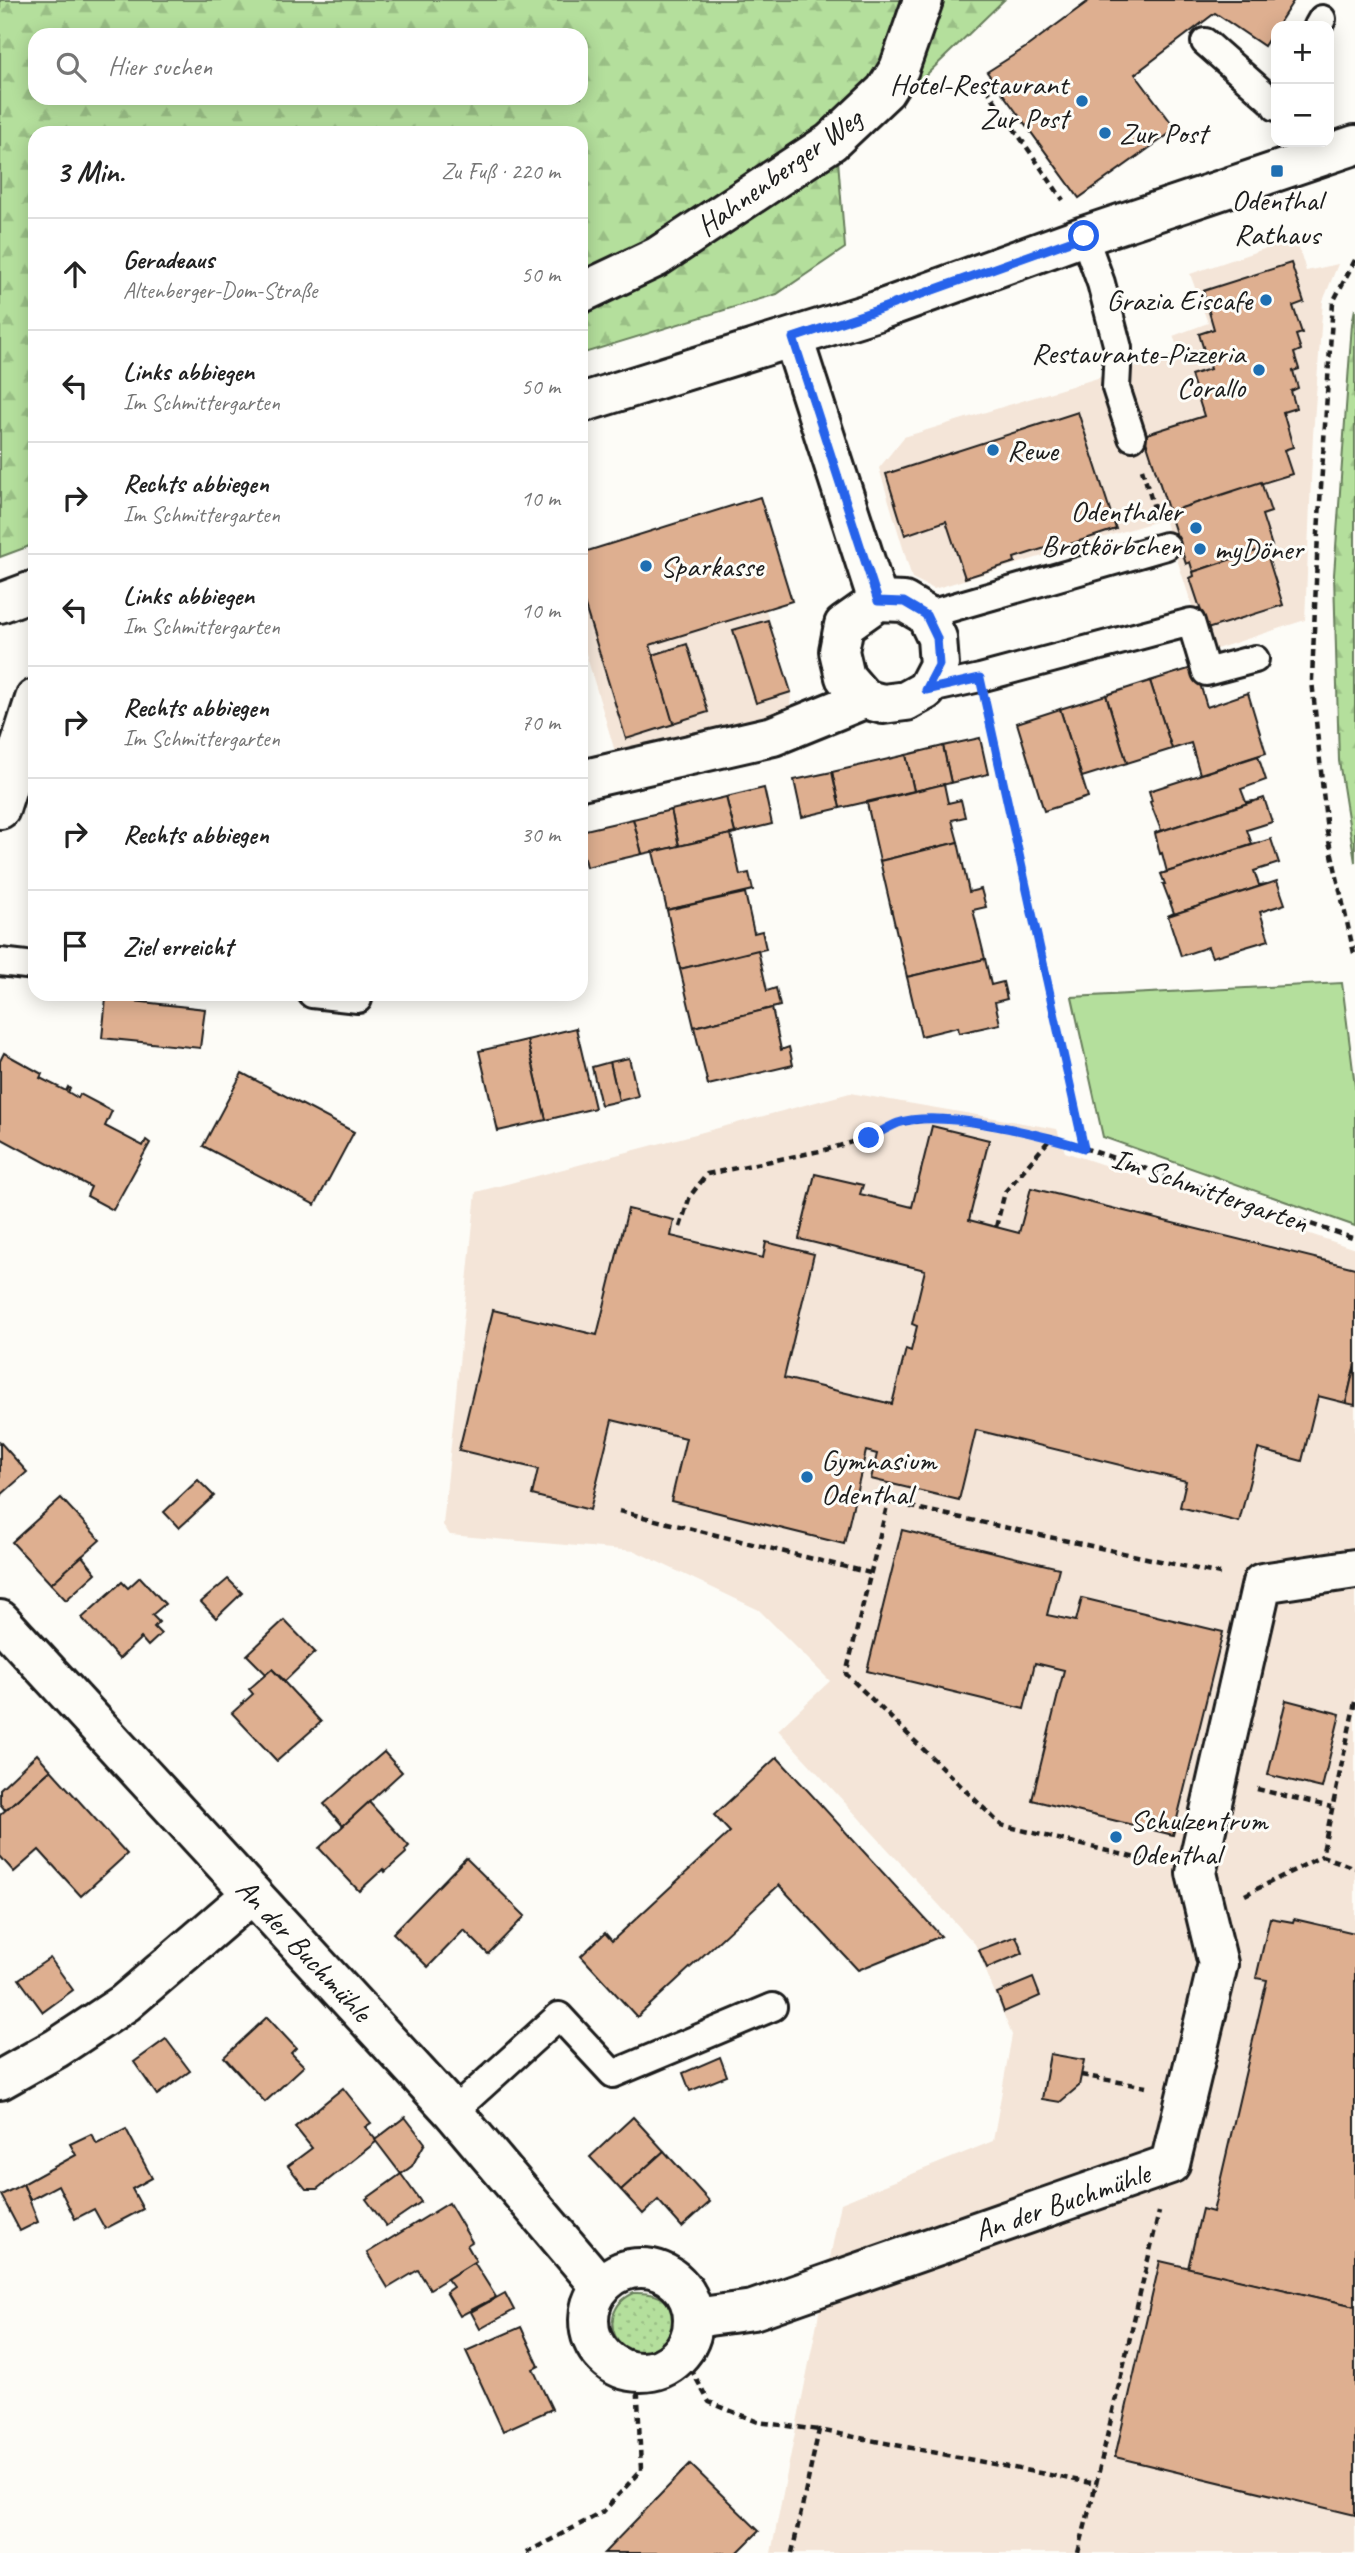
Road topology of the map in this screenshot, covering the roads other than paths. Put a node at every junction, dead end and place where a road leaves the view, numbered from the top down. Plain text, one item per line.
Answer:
1 (923, 0) edge
2 (1205, 42) dead end
3 (1271, 99) edge
4 (1355, 145) edge
5 (1301, 151) edge
6 (1084, 236) junction
7 (588, 290) edge
8 (793, 338) junction
9 (588, 401) edge
10 (1132, 437) dead end
11 (1166, 546) dead end
12 (878, 601) junction
13 (926, 615) junction
14 (1255, 659) dead end
15 (926, 690) junction
16 (864, 699) junction
17 (28, 721) edge
18 (588, 778) edge
19 (0, 809) edge
20 (0, 962) edge
21 (28, 965) edge
22 (1355, 1569) edge
23 (0, 1620) edge
24 (251, 1894) junction
25 (773, 2007) dead end
26 (0, 2080) edge
27 (453, 2112) junction
28 (601, 2287) junction
29 (689, 2335) junction

1 - 7 street, Hahnenberger Weg
2 - 3 lane
4 - 5 street
5 - 6 street
6 - 8 street
6 - 10 lane
8 - 9 street
8 - 12 street
11 - 13 lane
12 - 13 street
12 - 16 street
13 - 15 street
14 - 15 lane
15 - 16 street
16 - 18 street
17 - 19 street
20 - 21 lane
22 - 29 street, An der Buchmühle
23 - 24 street, An der Buchmühle
24 - 26 street
24 - 27 street, An der Buchmühle
25 - 27 lane
27 - 28 street, An der Buchmühle
28 - 29 street
28 - 29 street, An der Buchmühle

